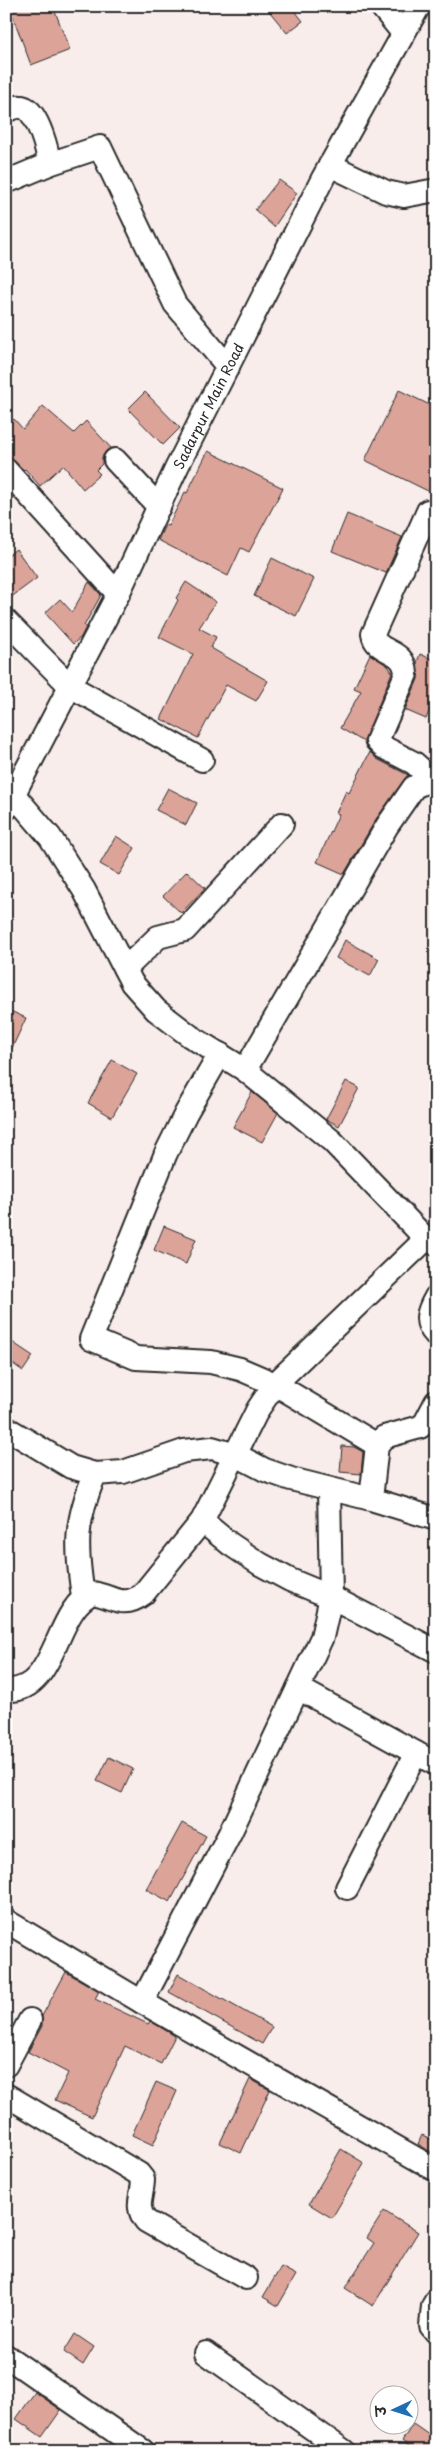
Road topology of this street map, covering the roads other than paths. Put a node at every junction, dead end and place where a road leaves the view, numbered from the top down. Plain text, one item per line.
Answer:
1 (381, 6) edge
2 (419, 6) edge
3 (403, 33) junction
4 (6, 111) edge
5 (49, 164) junction
6 (330, 165) junction
7 (6, 182) edge
8 (436, 190) edge
9 (228, 367) junction
10 (115, 460) dead end
11 (6, 470) edge
12 (159, 506) junction
13 (428, 512) dead end
14 (118, 594) junction
15 (6, 621) edge
16 (70, 686) junction
17 (202, 760) dead end
18 (434, 780) edge
19 (10, 802) edge
20 (282, 824) dead end
21 (125, 969) junction
22 (220, 1054) junction
23 (245, 1070) junction
24 (431, 1242) edge
25 (436, 1298) edge
26 (436, 1335) edge
27 (275, 1384) junction
28 (436, 1402) edge
29 (6, 1428) edge
30 (377, 1445) junction
31 (236, 1455) junction
32 (95, 1474) junction
33 (329, 1489) junction
34 (371, 1499) junction
35 (436, 1519) edge
36 (202, 1521) junction
37 (331, 1596) junction
38 (83, 1597) junction
39 (436, 1651) edge
40 (298, 1688) junction
41 (6, 1690) edge
42 (416, 1753) junction
43 (436, 1764) edge
44 (348, 1888) dead end
45 (6, 1921) edge
46 (142, 2002) junction
47 (30, 2020) dead end
48 (6, 2065) edge
49 (6, 2095) edge
50 (436, 2170) edge
51 (246, 2278) dead end
52 (436, 2301) edge
53 (436, 2332) edge
54 (206, 2352) dead end
55 (6, 2356) edge
56 (143, 2451) edge
57 (344, 2451) edge

1 - 3 street
2 - 3 street, Sadarpur Main Road
3 - 6 street, Sadarpur Main Road
4 - 5 street
5 - 7 street
5 - 9 street
6 - 8 street
6 - 9 street, Sadarpur Main Road
9 - 12 street, Sadarpur Main Road
10 - 12 street
11 - 14 street
12 - 14 street, Sadarpur Main Road
13 - 18 street
14 - 16 street, Sadarpur Main Road
15 - 16 street
16 - 17 street
16 - 19 street, Sadarpur Main Road
18 - 23 street
19 - 21 street
20 - 21 street
21 - 22 street
22 - 23 street
22 - 27 street
23 - 24 street
24 - 27 street
25 - 26 street
27 - 30 street
27 - 31 street
28 - 30 street
29 - 32 street
30 - 34 street
31 - 32 street
31 - 33 street
31 - 36 street
32 - 38 street
33 - 34 street
33 - 37 street
34 - 35 street
36 - 37 street
36 - 38 street
37 - 39 street
37 - 40 street
38 - 41 street
40 - 42 street
40 - 46 street
42 - 43 street
42 - 44 street
45 - 46 street
46 - 50 street
47 - 48 street
49 - 51 street
52 - 53 street
54 - 57 street
55 - 56 street

